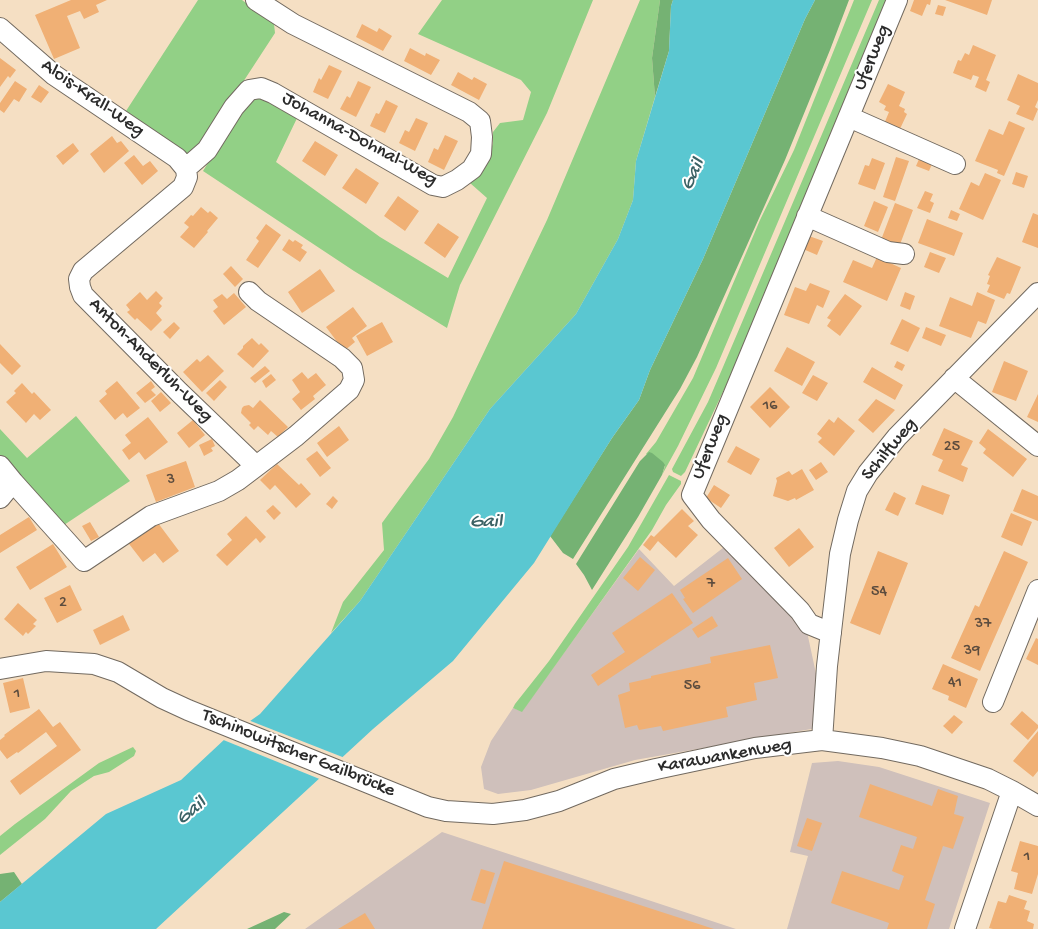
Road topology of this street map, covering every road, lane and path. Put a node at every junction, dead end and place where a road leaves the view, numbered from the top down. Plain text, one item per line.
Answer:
1 (256, 0) edge
2 (897, 0) edge
3 (0, 28) edge
4 (849, 117) junction
5 (955, 164) dead end
6 (184, 166) junction
7 (806, 216) junction
8 (904, 254) dead end
9 (249, 292) dead end
10 (1038, 293) edge
11 (954, 378) junction
12 (1038, 446) edge
13 (0, 466) edge
14 (256, 466) junction
15 (14, 482) junction
16 (0, 498) edge
17 (1038, 590) edge
18 (831, 633) junction
19 (0, 669) edge
20 (993, 702) dead end
21 (822, 740) junction
22 (1012, 791) junction
23 (409, 799) joint
24 (1038, 806) edge
25 (966, 929) edge

1 - 6 street, Johanna-Dohnal-Weg
2 - 4 street, Uferweg
3 - 6 street, Alois-Krall-Weg
4 - 5 street
4 - 7 street, Uferweg
6 - 14 street, Anton-Anderluh-Weg
7 - 8 street
7 - 18 street, Uferweg
9 - 14 street
10 - 11 street, Schilfweg
11 - 12 street
11 - 18 street, Schilfweg
13 - 15 street
14 - 15 street
15 - 16 street
17 - 20 street
18 - 21 street, Schilfweg
19 - 23 street, Tschinowitscher Gailbrücke
21 - 22 street, Karawankenweg
21 - 23 street, Karawankenweg
22 - 24 street, Karawankenweg
22 - 25 street

